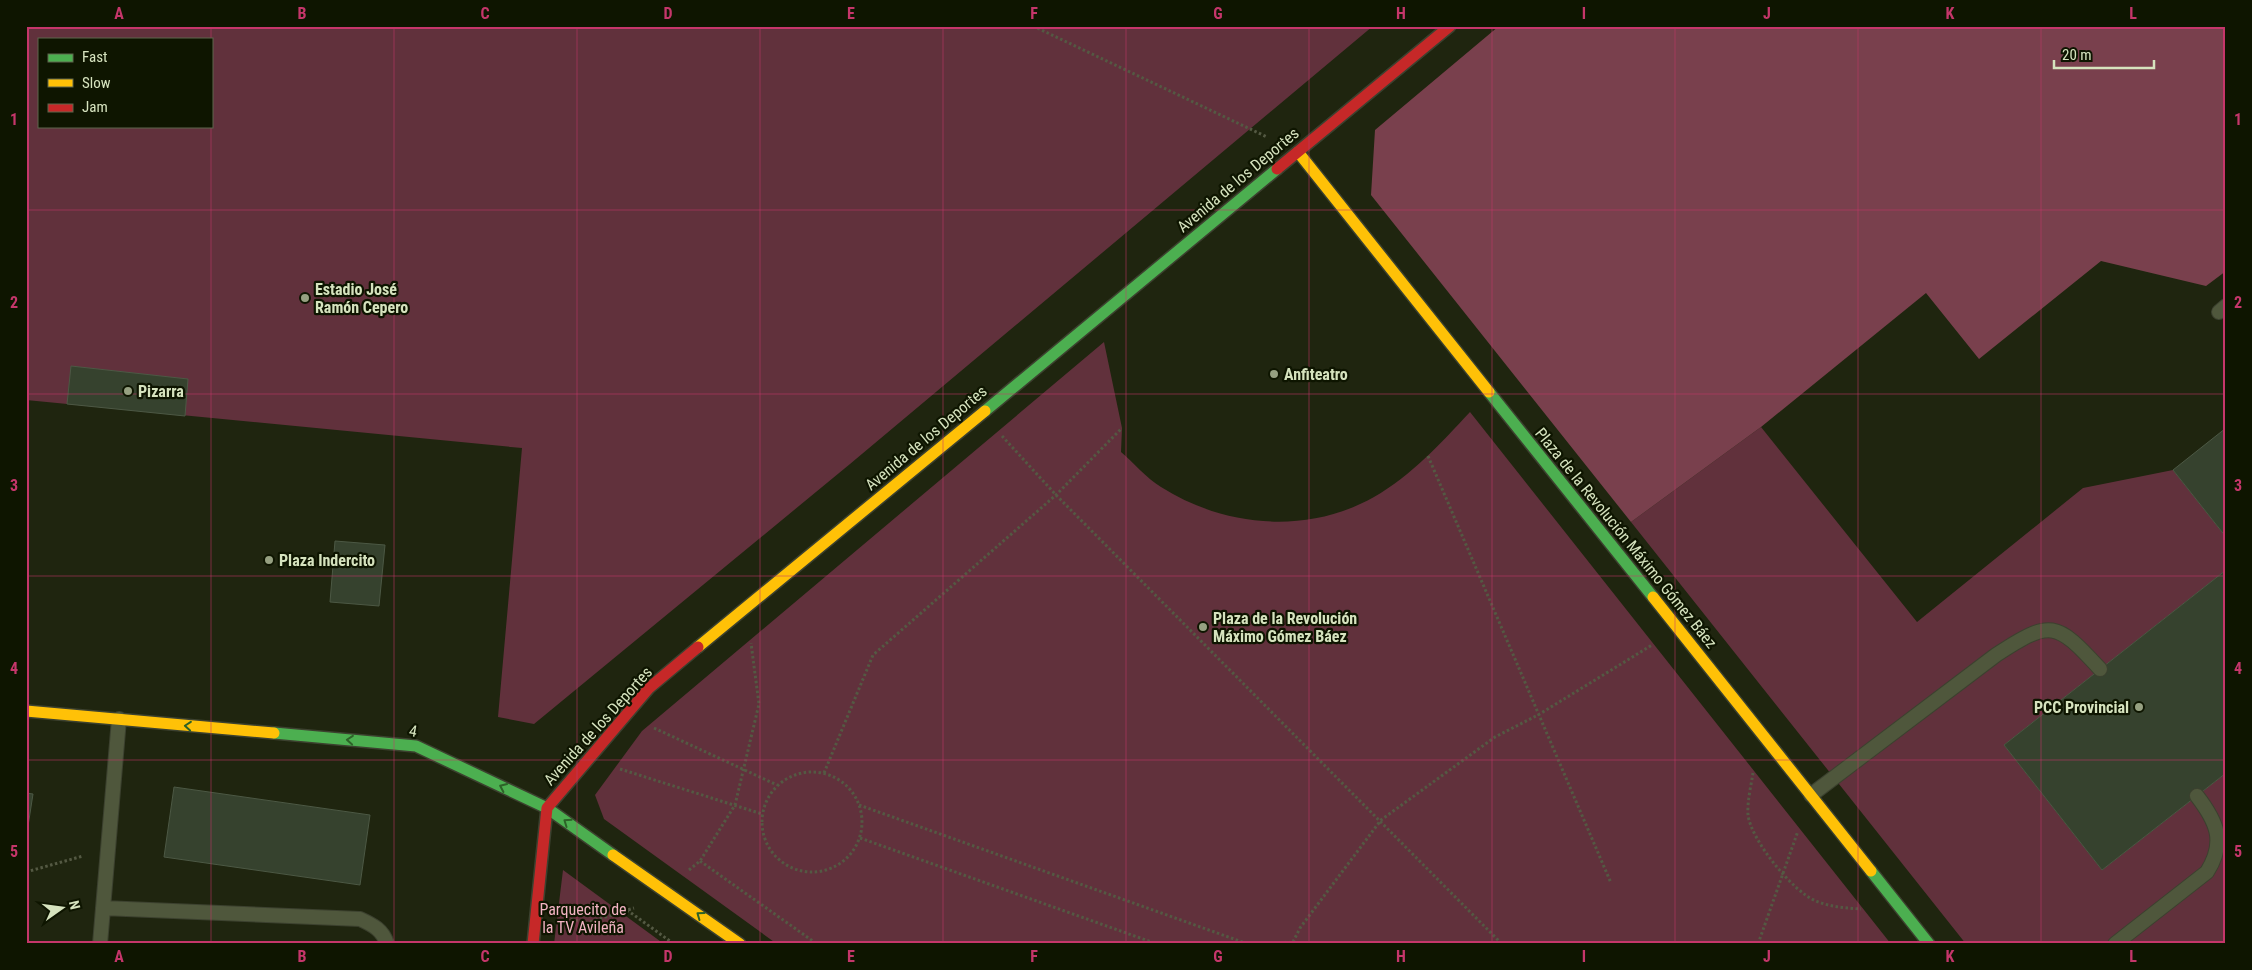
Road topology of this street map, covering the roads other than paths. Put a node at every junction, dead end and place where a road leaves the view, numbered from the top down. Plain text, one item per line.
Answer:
1 (1450, 26) edge
2 (1298, 152) junction
3 (2100, 669) dead end
4 (26, 711) edge
5 (118, 720) junction
6 (1811, 795) junction
7 (2197, 796) dead end
8 (547, 808) junction
9 (103, 908) junction
10 (100, 944) edge
11 (388, 944) edge
12 (533, 944) edge
13 (740, 944) edge
14 (1930, 944) edge
15 (2115, 944) edge

1 - 2 street, Avenida de los Deportes
2 - 6 street, Plaza de la Revolución Máximo Gómez Báez
2 - 8 street, Avenida de los Deportes
3 - 6 lane
4 - 5 street, 4
8 -> 5 street, 4
5 - 9 lane
6 - 14 street, Plaza de la Revolución Máximo Gómez Báez
7 - 15 lane
8 - 12 street, Avenida de los Deportes
13 -> 8 street, 4
9 - 10 lane
9 - 11 lane

